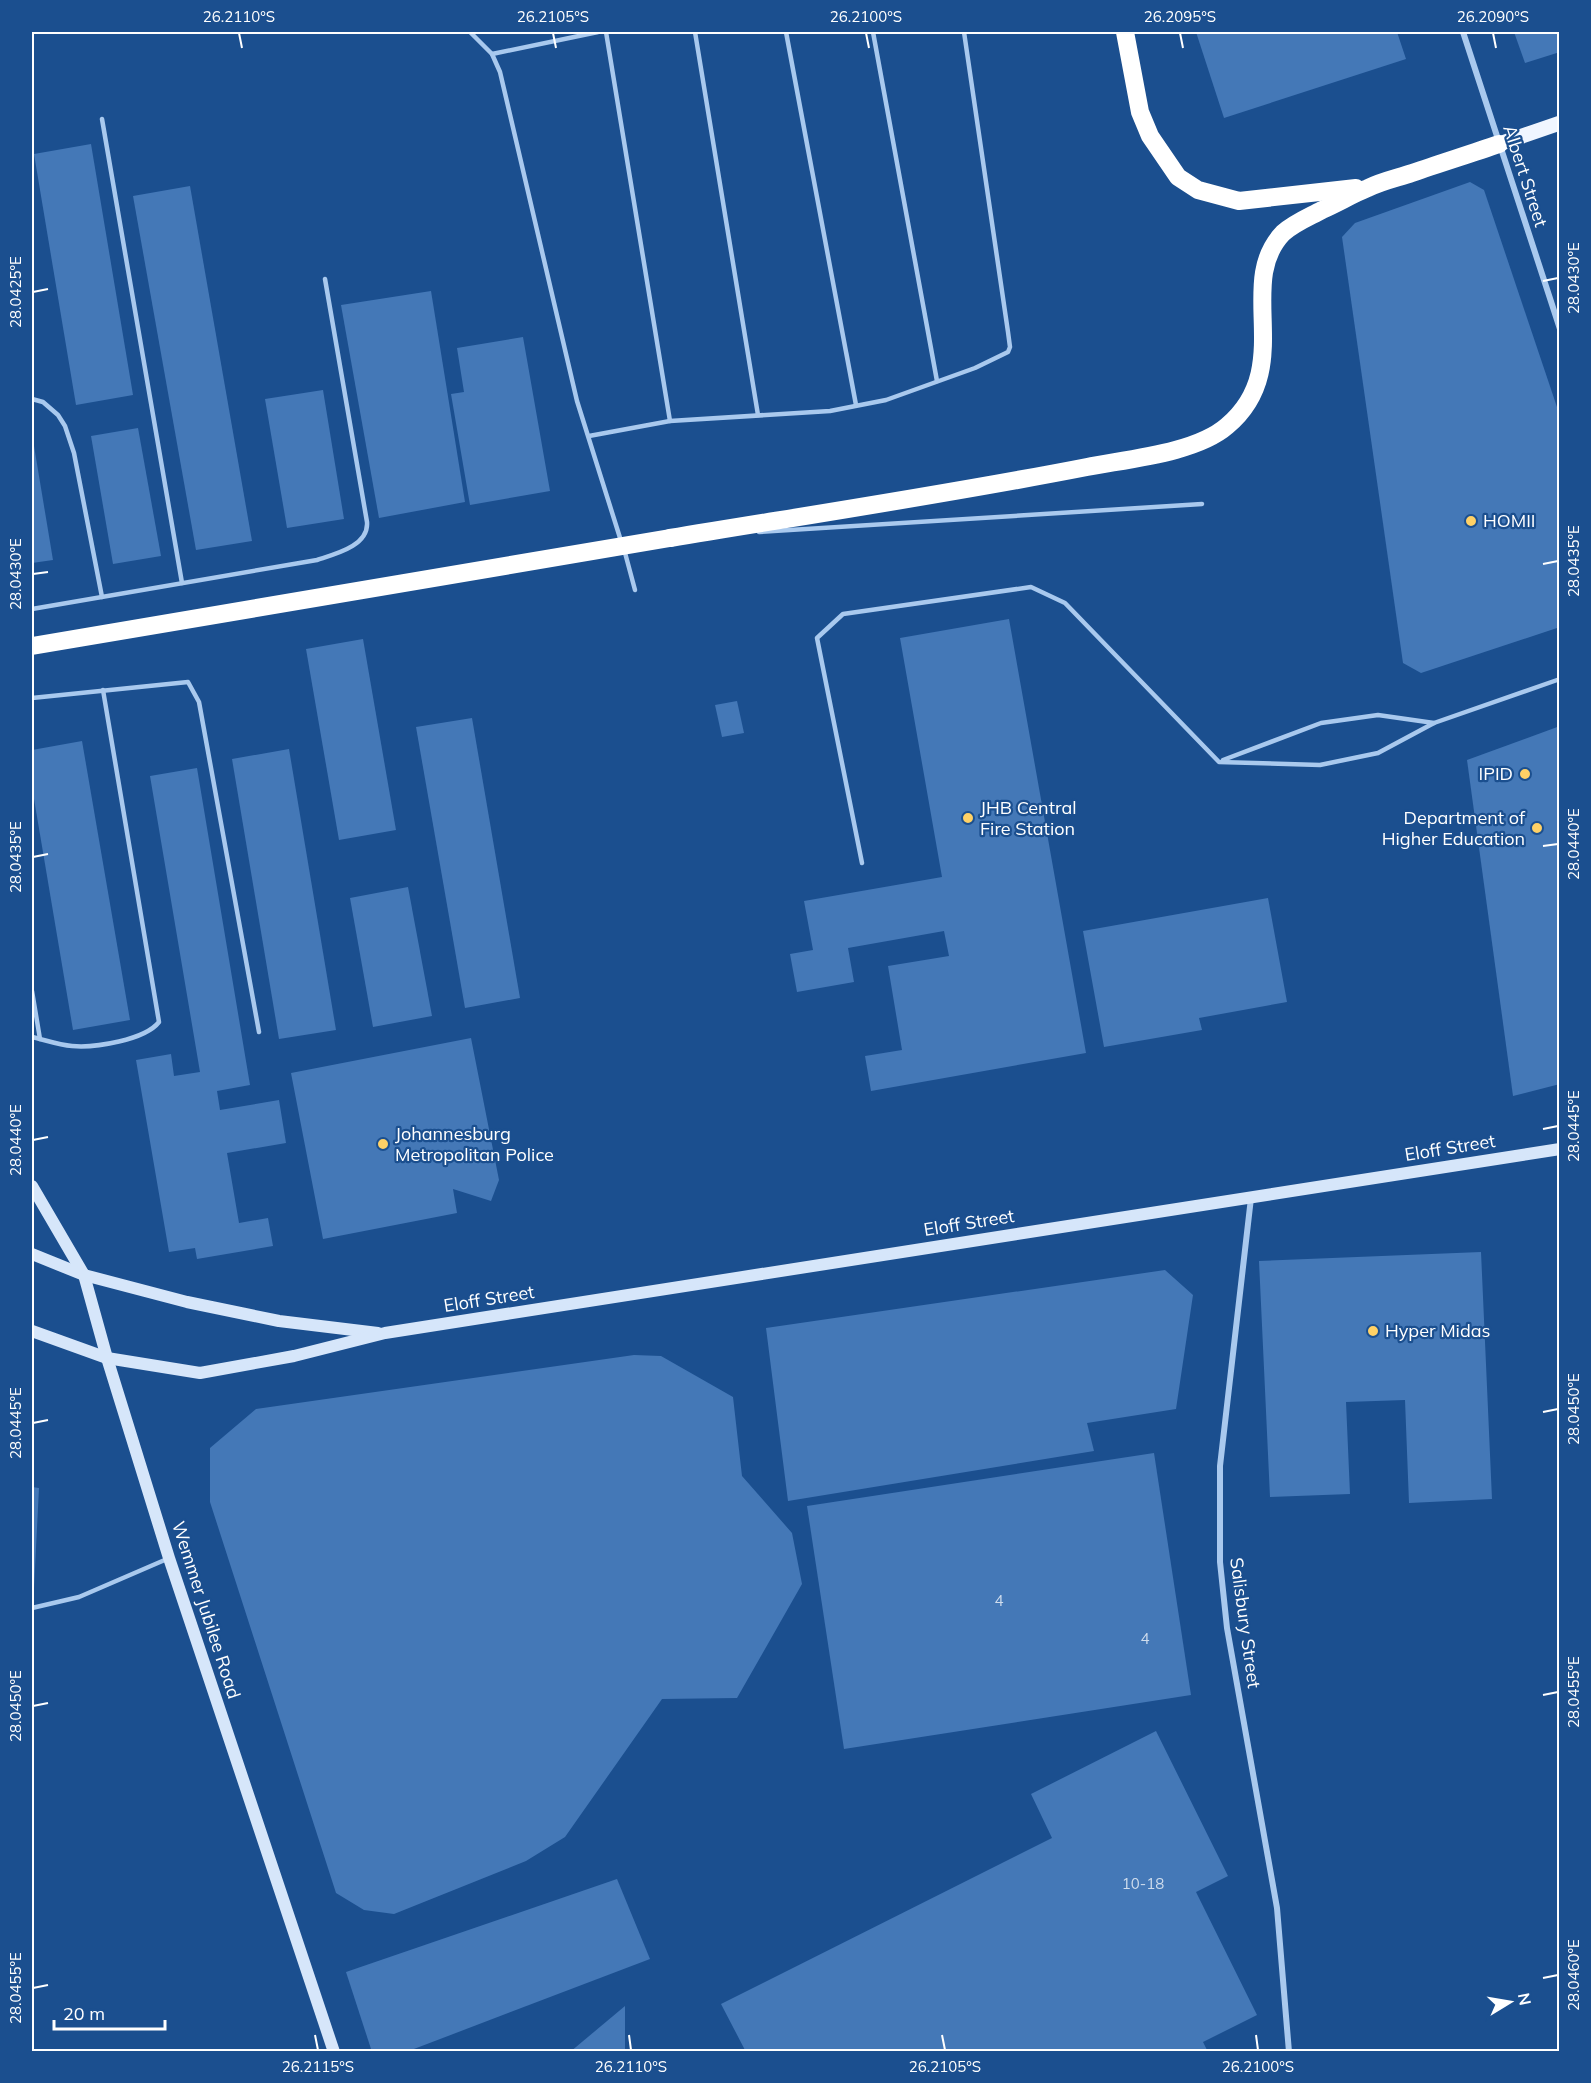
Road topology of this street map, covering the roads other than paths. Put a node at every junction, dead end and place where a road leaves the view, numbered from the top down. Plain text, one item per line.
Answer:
1 (470, 32) edge
2 (598, 32) edge
3 (606, 32) edge
4 (695, 32) edge
5 (786, 32) edge
6 (873, 32) edge
7 (964, 32) edge
8 (1125, 32) edge
9 (1463, 32) edge
10 (492, 54) junction
11 (102, 119) dead end
12 (1560, 123) edge
13 (1499, 144) junction
14 (1370, 187) junction
15 (326, 279) dead end
16 (1560, 329) edge
17 (937, 381) junction
18 (32, 399) edge
19 (856, 405) junction
20 (758, 416) junction
21 (670, 421) junction
22 (589, 436) junction
23 (1202, 504) dead end
24 (753, 532) dead end
25 (741, 533) dead end
26 (670, 538) junction
27 (182, 584) junction
28 (635, 590) dead end
29 (102, 597) junction
30 (32, 609) edge
31 (32, 646) edge
32 (1560, 679) edge
33 (102, 690) junction
34 (32, 698) edge
35 (1434, 723) junction
36 (1219, 762) junction
37 (862, 863) dead end
38 (32, 991) edge
39 (259, 1032) dead end
40 (32, 1037) edge
41 (40, 1039) junction
42 (1560, 1149) edge
43 (32, 1186) edge
44 (1251, 1197) junction
45 (32, 1254) edge
46 (84, 1275) junction
47 (32, 1331) edge
48 (385, 1333) junction
49 (107, 1358) junction
50 (169, 1558) junction
51 (32, 1608) edge
52 (333, 2052) edge
53 (1289, 2052) edge

1 - 10 lane
2 - 10 lane
3 - 21 lane
4 - 20 lane
5 - 19 lane
6 - 17 lane
7 - 17 lane
8 - 14 highway
9 - 13 street, Albert Street
10 - 22 lane
11 - 27 lane
12 - 13 main road
13 - 14 highway
13 - 16 street, Albert Street
14 - 26 highway
15 - 27 lane
17 - 19 lane
18 - 29 lane
19 - 20 lane
20 - 21 lane
21 - 22 lane
22 - 28 lane
23 - 24 lane
25 - 26 lane
26 - 31 highway, bridge
27 - 29 lane
29 - 30 lane
32 - 35 lane
33 - 34 lane
33 - 39 lane
33 - 41 lane
35 - 36 lane
35 - 36 lane
36 - 37 lane
38 - 41 lane
40 - 41 lane
42 - 44 street, Eloff Street
43 - 46 street, Wemmer Jubilee Road
44 - 48 street, Eloff Street
44 - 53 street, Salisbury Street
45 - 46 street, Eloff Street
46 - 48 street, Eloff Street
46 - 49 street, Wemmer Jubilee Road
47 - 49 street, Eloff Street
48 - 49 street, Eloff Street
49 - 50 street, Wemmer Jubilee Road
50 - 51 lane
50 - 52 street, Wemmer Jubilee Road

